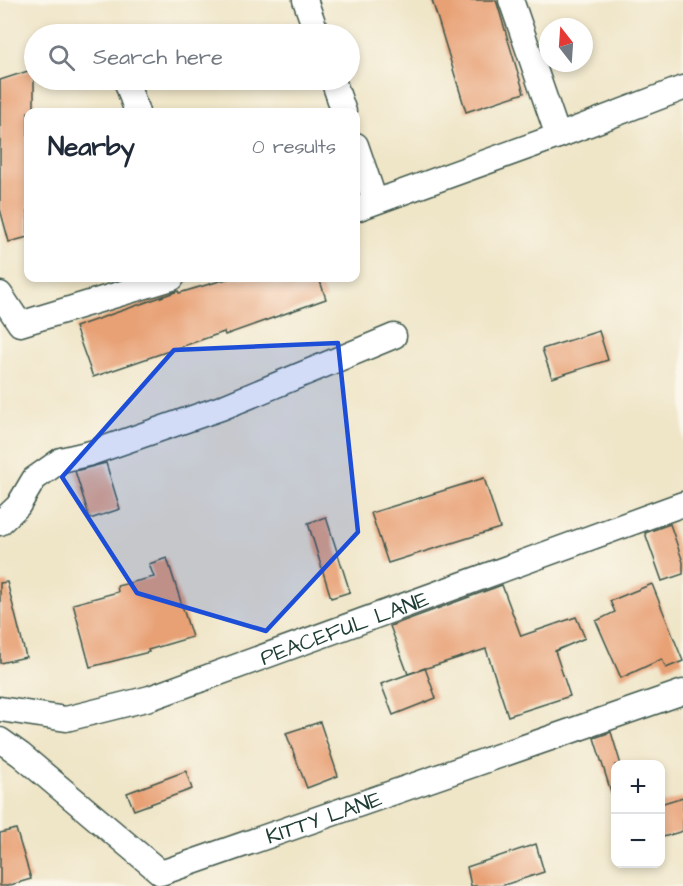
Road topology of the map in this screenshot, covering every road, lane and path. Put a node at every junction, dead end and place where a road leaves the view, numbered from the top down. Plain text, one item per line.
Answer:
1 (305, 0) edge
2 (511, 0) edge
3 (313, 24) edge
4 (683, 88) edge
5 (129, 90) edge
6 (336, 90) edge
7 (136, 108) edge
8 (343, 108) edge
9 (558, 136) junction
10 (360, 172) edge
11 (365, 205) edge
12 (159, 282) edge
13 (0, 294) edge
14 (394, 336) dead end
15 (683, 504) edge
16 (0, 523) edge
17 (683, 692) edge
18 (0, 709) edge
19 (0, 740) edge
20 (161, 873) junction
21 (185, 886) edge

1 - 3 street
2 - 9 street
4 - 9 street
5 - 7 street
6 - 8 street
9 - 11 street
10 - 11 street
12 - 13 street
14 - 16 street
15 - 18 street, PEACEFUL LANE
17 - 20 street, KITTY LANE
19 - 20 street
20 - 21 street

